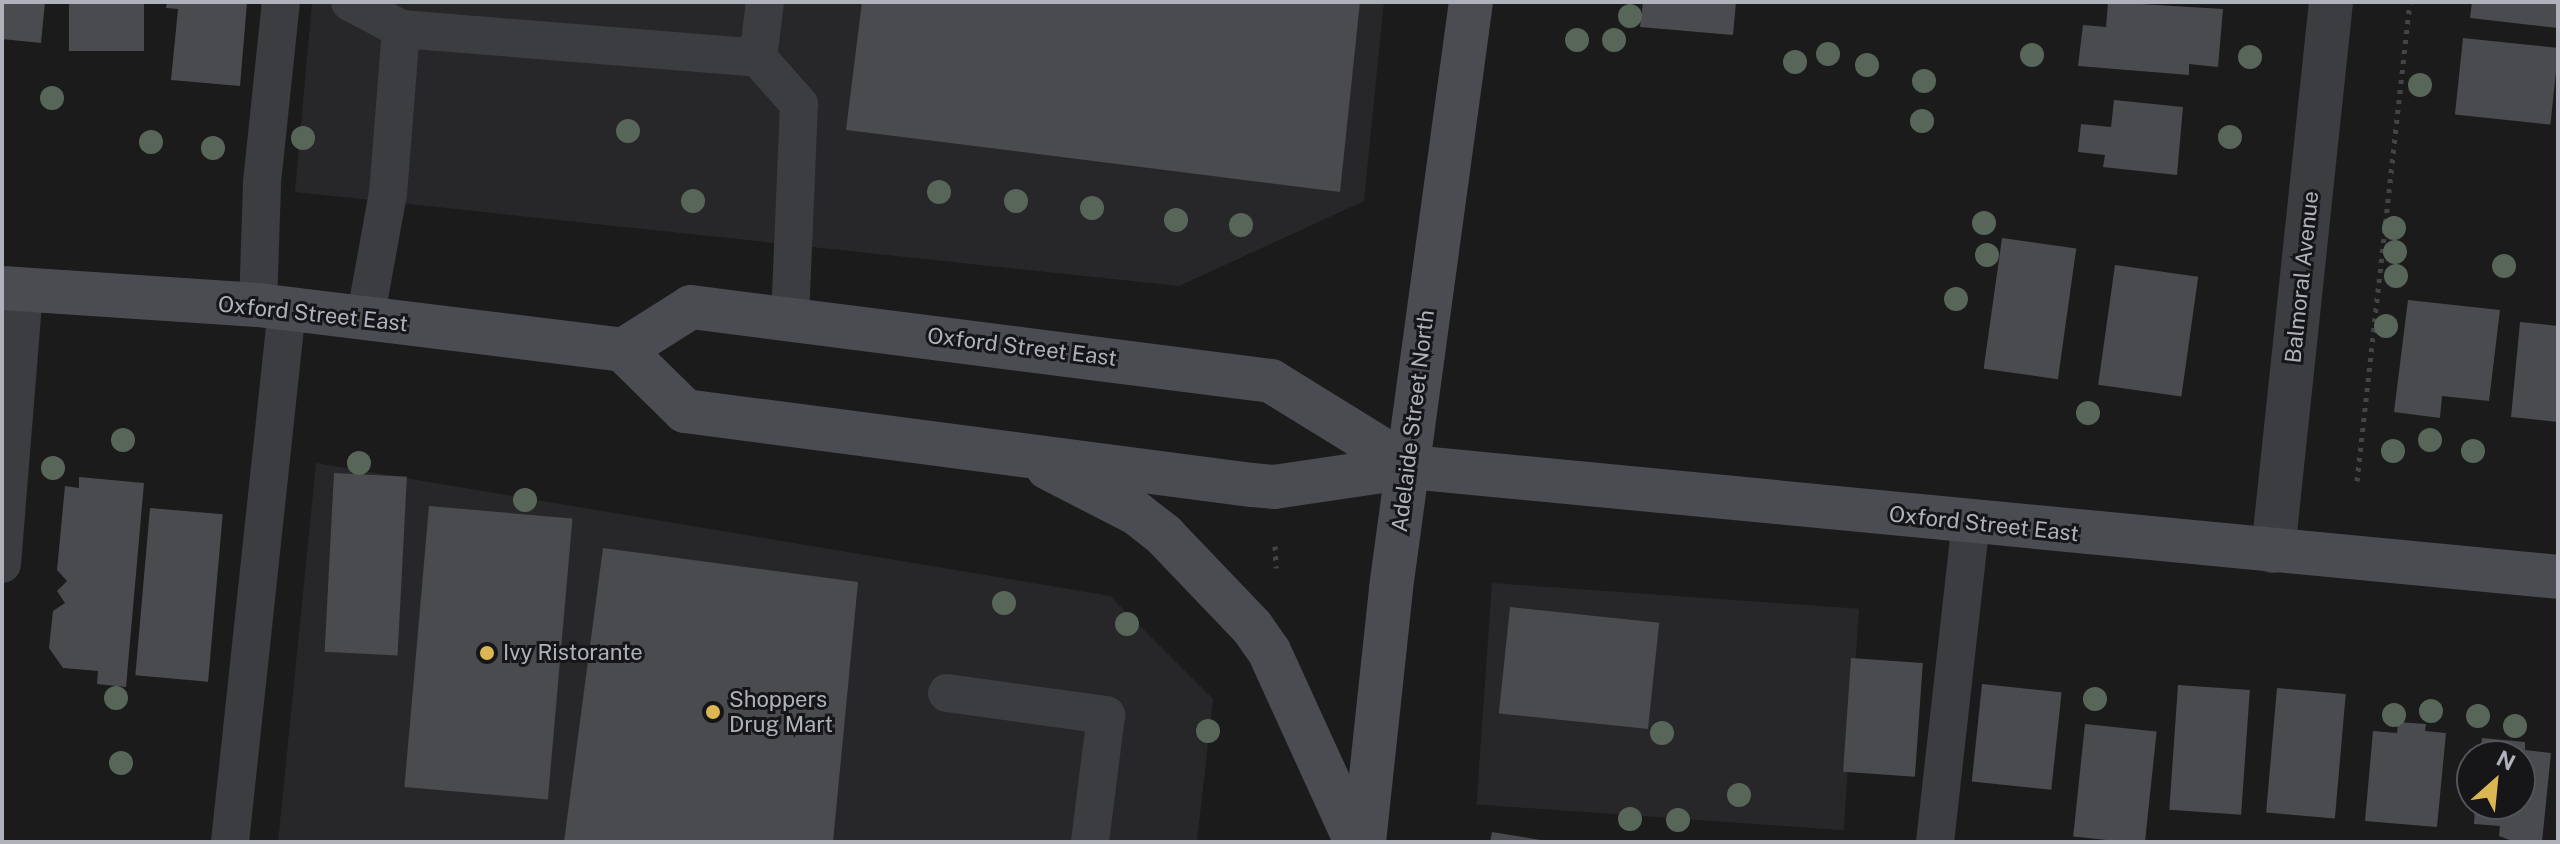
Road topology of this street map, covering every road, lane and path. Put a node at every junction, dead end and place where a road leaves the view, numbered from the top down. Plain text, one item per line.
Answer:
1 (281, 2) edge
2 (350, 2) edge
3 (765, 2) edge
4 (1471, 2) edge
5 (2331, 2) edge
6 (2410, 2) edge
7 (401, 29) junction
8 (758, 58) junction
9 (13, 289) edge
10 (273, 307) junction
11 (365, 319) junction
12 (790, 319) junction
13 (623, 350) junction
14 (1029, 456) junction
15 (1410, 467) junction
16 (2357, 481) dead end
17 (1971, 523) junction
18 (2273, 551) junction
19 (2, 564) edge
20 (2558, 577) edge
21 (947, 693) dead end
22 (230, 842) edge
23 (1090, 842) edge
24 (1356, 842) edge
25 (1364, 842) edge
26 (1935, 842) edge

1 - 10 lane
2 - 7 lane
3 - 8 lane
4 - 15 main road, Adelaide Street North
5 - 18 street, Balmoral Avenue
6 - 16 path
7 - 8 lane
7 - 11 lane
8 - 12 lane
9 - 10 main road, Oxford Street East
9 - 19 lane
10 - 11 main road, Oxford Street East
10 - 22 lane
11 - 13 main road, Oxford Street East
12 - 13 main road, Oxford Street East
12 - 15 main road, Oxford Street East
13 - 14 main road, Oxford Street East
14 - 15 main road, Oxford Street East
14 - 24 main road
15 - 17 main road, Oxford Street East
15 - 25 main road, Adelaide Street North
17 - 18 main road, Oxford Street East
17 - 26 lane
18 - 20 main road, Oxford Street East
21 - 23 lane

